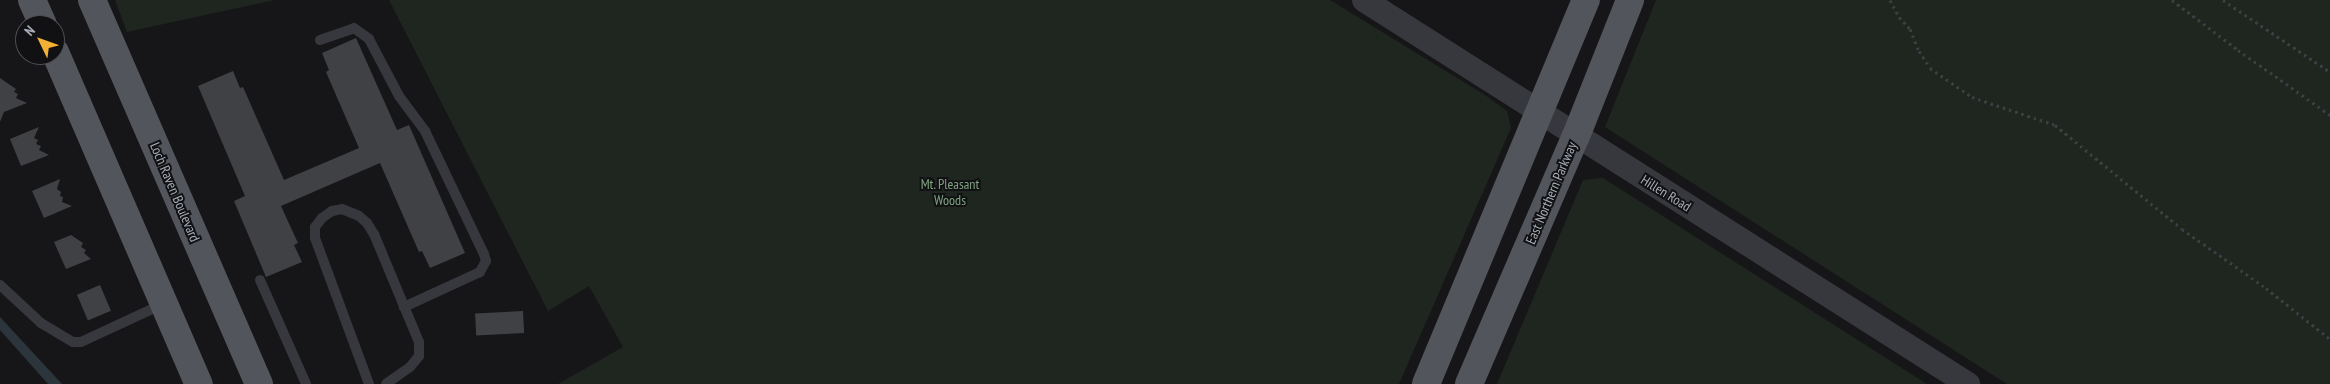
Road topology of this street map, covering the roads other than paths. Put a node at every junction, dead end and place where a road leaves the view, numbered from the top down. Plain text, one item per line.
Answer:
1 (32, 0) edge
2 (92, 0) edge
3 (1364, 0) edge
4 (1586, 0) edge
5 (1630, 0) edge
6 (39, 15) edge
7 (320, 40) dead end
8 (61, 65) edge
9 (1540, 114) junction
10 (1576, 136) junction
11 (260, 280) dead end
12 (0, 285) edge
13 (164, 304) junction
14 (404, 307) junction
15 (199, 384) edge
16 (258, 384) edge
17 (306, 384) edge
18 (369, 384) edge
19 (386, 384) edge
20 (1426, 384) edge
21 (1469, 384) edge
22 (1968, 384) edge

1 - 6 main road
2 - 16 main road, Loch Raven Boulevard
3 - 9 street, Hillen Road
4 - 9 main road
5 - 10 main road, East Northern Parkway
7 - 14 lane
8 - 13 main road
9 - 10 street, Hillen Road
9 - 20 main road
10 - 21 main road, East Northern Parkway
10 - 22 street, Hillen Road
11 - 17 lane
12 - 13 lane
13 - 15 main road
14 - 18 lane
14 - 19 lane

